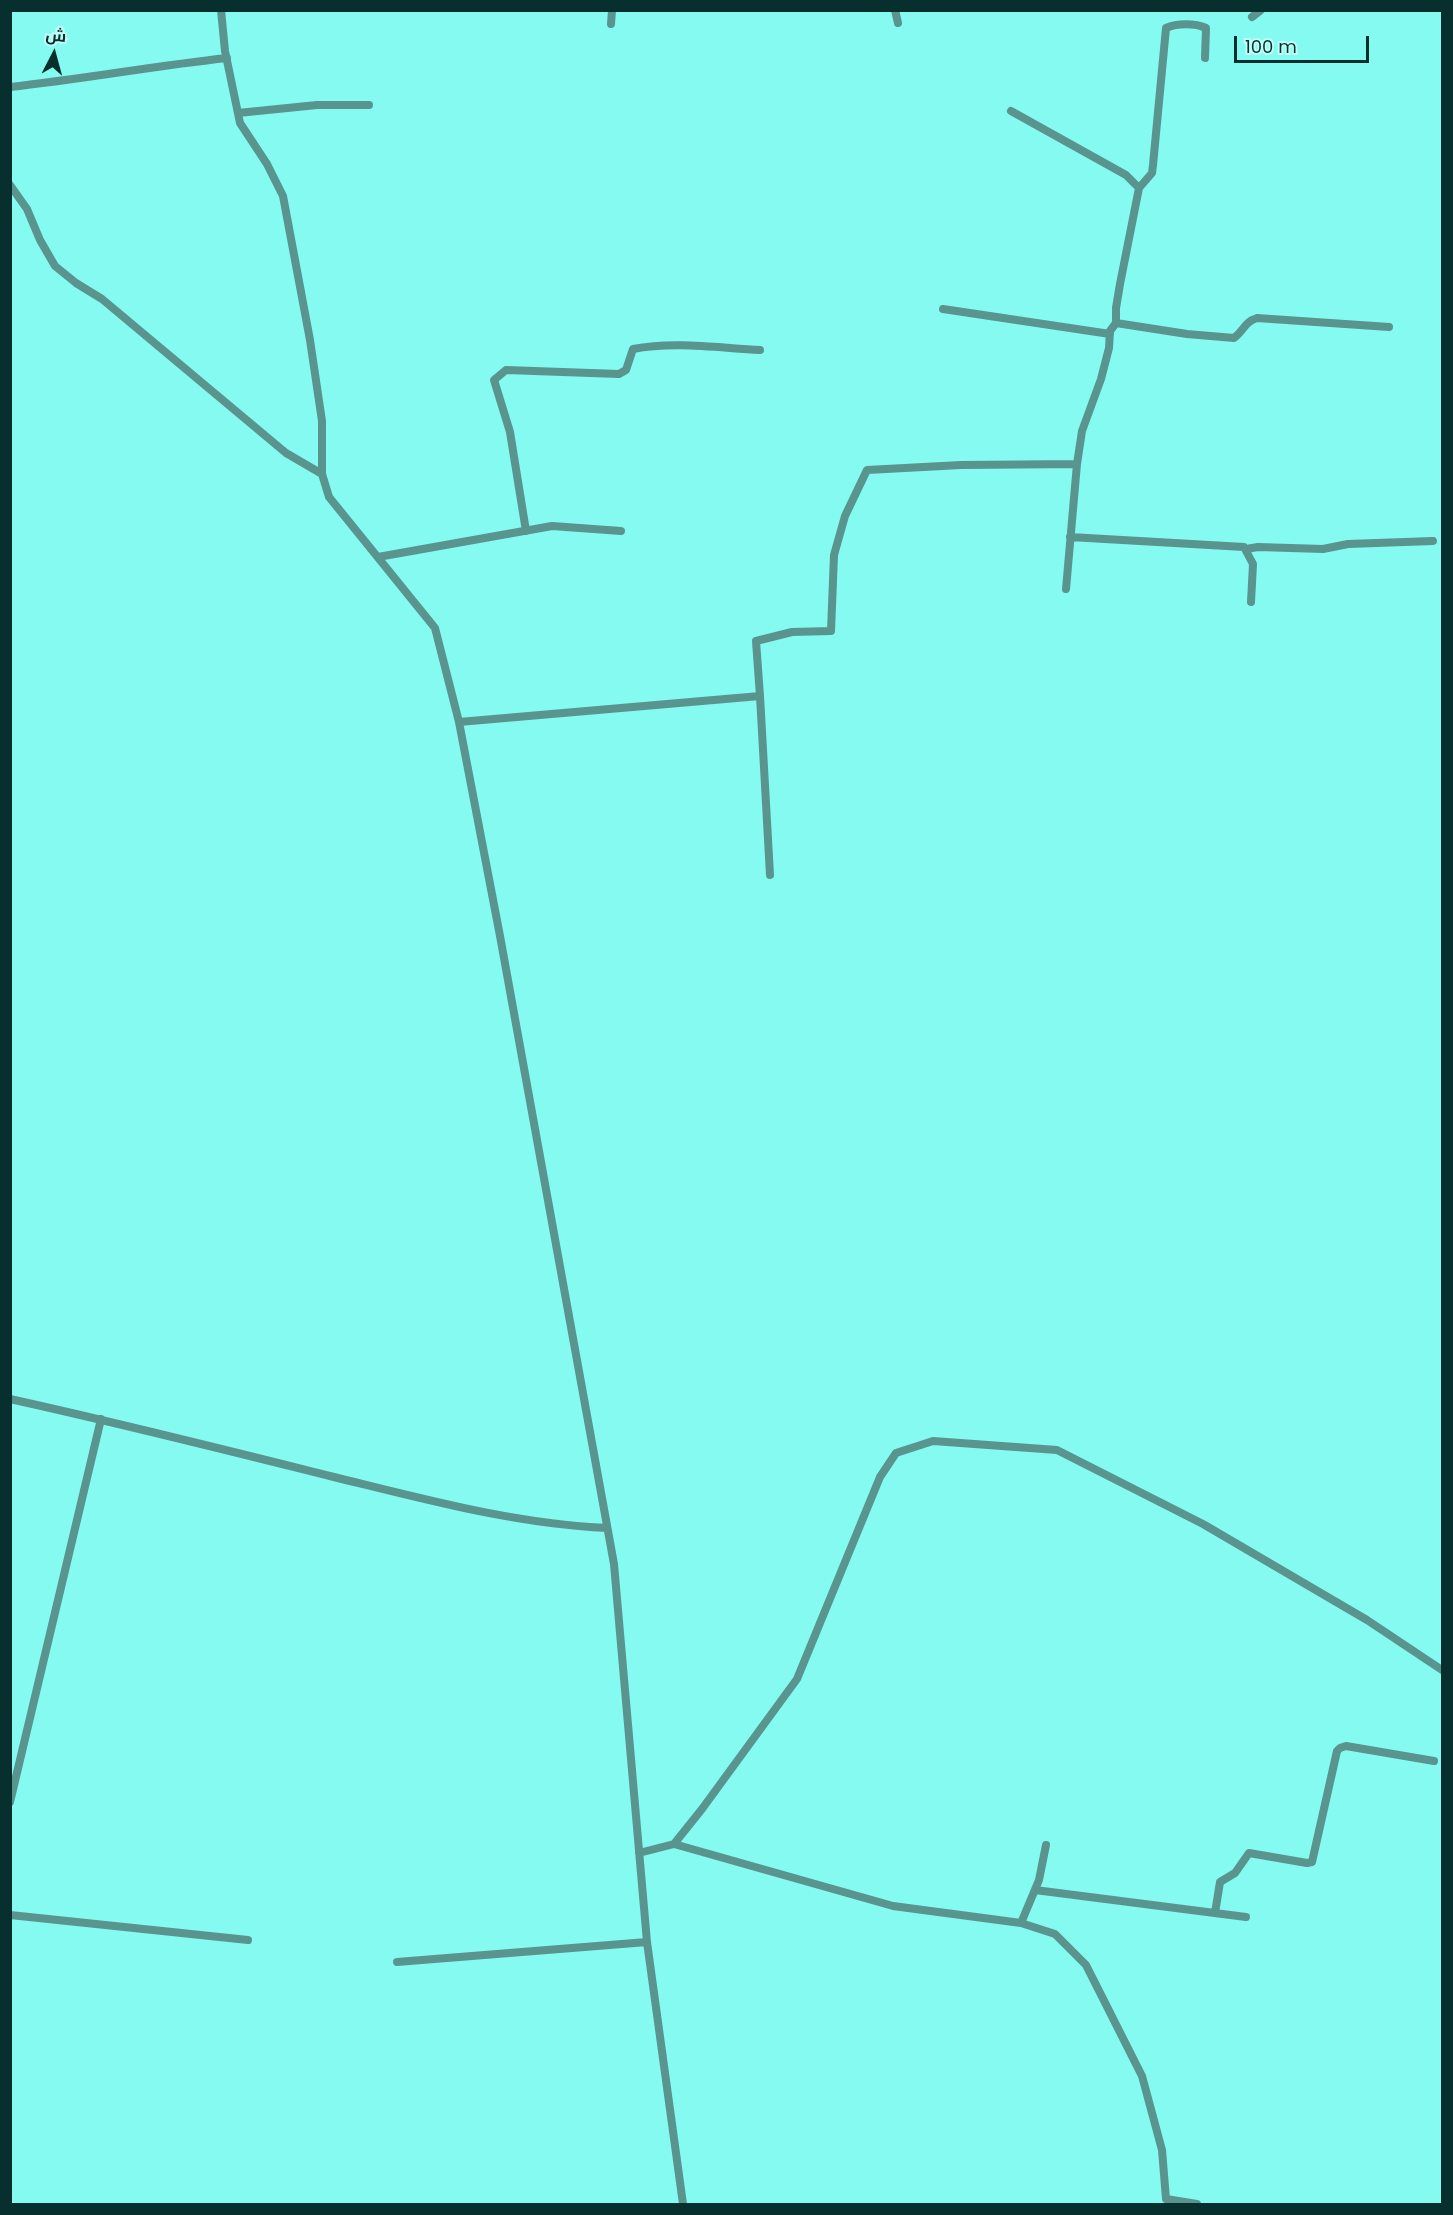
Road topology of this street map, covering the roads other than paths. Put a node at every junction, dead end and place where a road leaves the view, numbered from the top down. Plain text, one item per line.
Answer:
1 (221, 10) edge
2 (612, 10) edge
3 (895, 10) edge
4 (1261, 10) edge
5 (1252, 17) dead end
6 (898, 23) dead end
7 (611, 24) dead end
8 (227, 58) junction
9 (1204, 58) dead end
10 (10, 87) edge
11 (369, 105) dead end
12 (1011, 111) dead end
13 (238, 113) junction
14 (10, 185) edge
15 (1139, 188) junction
16 (943, 309) dead end
17 (1116, 324) junction
18 (1389, 327) dead end
19 (1110, 334) junction
20 (760, 350) dead end
21 (1077, 464) junction
22 (322, 474) junction
23 (526, 531) junction
24 (621, 531) dead end
25 (1070, 537) junction
26 (1433, 541) dead end
27 (1246, 549) junction
28 (378, 557) junction
29 (1066, 589) dead end
30 (1251, 602) dead end
31 (759, 696) junction
32 (459, 722) junction
33 (770, 875) dead end
34 (10, 1399) edge
35 (101, 1419) junction
36 (607, 1528) junction
37 (1443, 1670) edge
38 (1434, 1761) dead end
39 (10, 1802) edge
40 (674, 1844) junction
41 (1046, 1845) dead end
42 (639, 1853) junction
43 (1035, 1890) junction
44 (1215, 1913) junction
45 (10, 1915) edge
46 (1246, 1917) dead end
47 (1021, 1923) junction
48 (248, 1940) dead end
49 (647, 1942) junction
50 (398, 1962) dead end
51 (683, 2205) edge
52 (1197, 2205) edge

1 - 8 street
2 - 7 street
3 - 6 street
4 - 5 street
8 - 10 street
8 - 13 street
9 - 15 street
11 - 13 street
12 - 15 street
13 - 22 street
14 - 22 street
15 - 17 street
16 - 19 street
17 - 18 street
17 - 19 street
19 - 21 street
20 - 23 street
21 - 25 street
21 - 31 street
22 - 28 street
23 - 24 street
23 - 28 street
25 - 27 street
25 - 29 street
26 - 27 street
27 - 30 street
28 - 32 street
31 - 32 street
31 - 33 street
32 - 36 street
34 - 35 street
35 - 36 street
35 - 39 street
36 - 42 street
37 - 40 street
38 - 44 street
40 - 42 street
40 - 47 street
41 - 43 street
42 - 49 street
43 - 44 street
43 - 47 street
44 - 46 street
45 - 48 street
47 - 52 street
49 - 50 street
49 - 51 street

